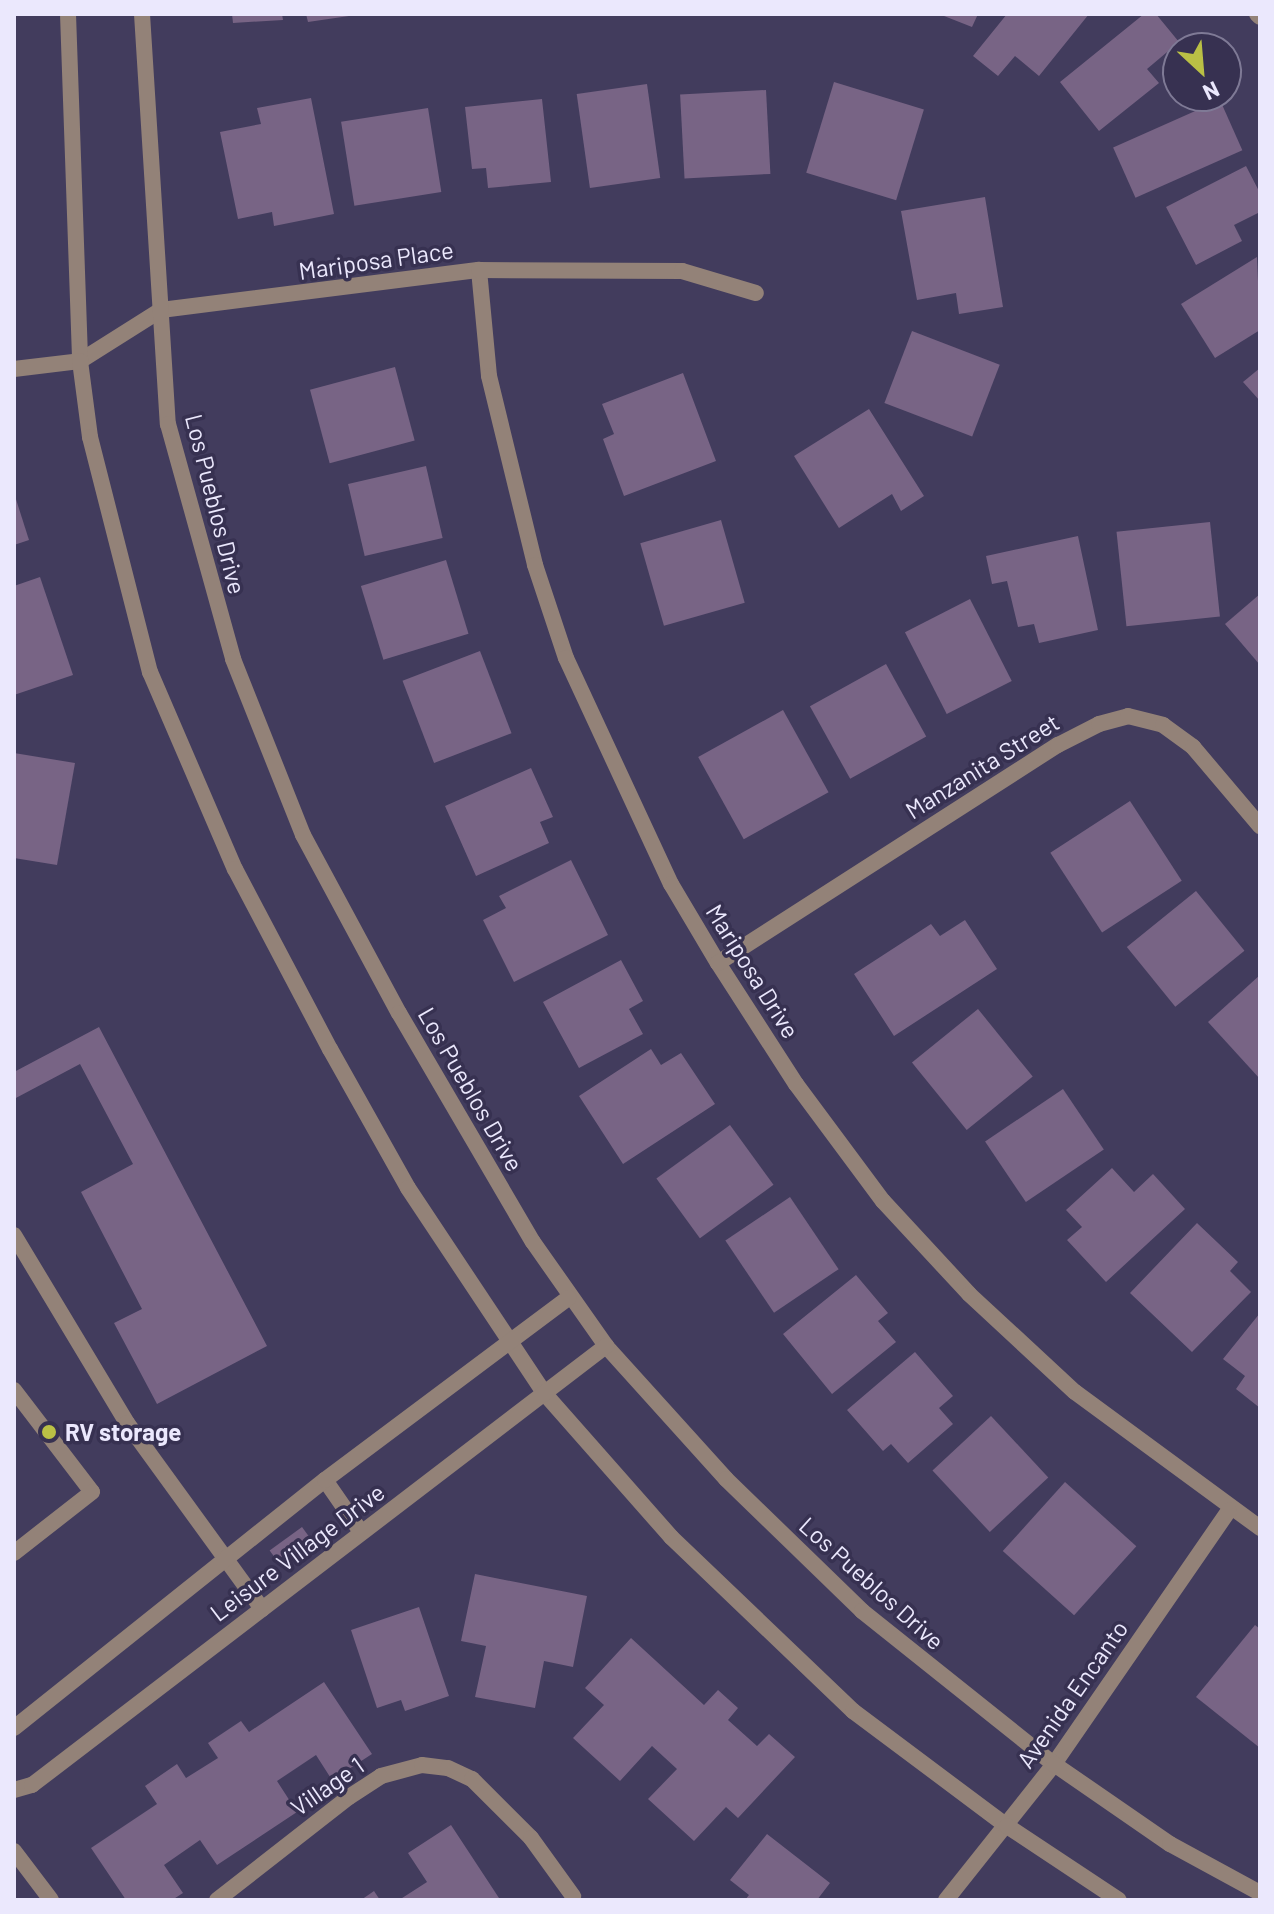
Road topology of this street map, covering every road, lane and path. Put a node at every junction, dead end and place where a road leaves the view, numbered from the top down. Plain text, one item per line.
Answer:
1 (68, 14) edge
2 (142, 14) edge
3 (479, 270) junction
4 (756, 293) dead end
5 (161, 310) junction
6 (80, 361) junction
7 (14, 369) edge
8 (1260, 826) edge
9 (718, 963) junction
10 (14, 1235) edge
11 (568, 1298) junction
12 (509, 1343) junction
13 (606, 1346) junction
14 (14, 1390) edge
15 (545, 1394) junction
16 (325, 1480) junction
17 (1229, 1510) junction
18 (1260, 1528) edge
19 (361, 1532) junction
20 (14, 1553) edge
21 (227, 1559) junction
22 (262, 1609) junction
23 (14, 1728) edge
24 (1054, 1764) junction
25 (14, 1790) edge
26 (1007, 1826) junction
27 (14, 1851) edge
28 (1260, 1893) edge
29 (573, 1896) dead end
30 (51, 1900) edge
31 (217, 1900) edge
32 (946, 1900) edge
33 (1119, 1900) edge

1 - 6 street
2 - 5 street, Los Pueblos Drive
3 - 4 street, Mariposa Place
3 - 5 street, Mariposa Place
3 - 9 street, Mariposa Drive
5 - 6 street, Mariposa Place
5 - 11 street, Los Pueblos Drive
6 - 7 street, Mariposa Place
6 - 12 street
8 - 9 street, Manzanita Street
9 - 17 street, Mariposa Drive
10 - 21 street
11 - 12 street, Leisure Village Drive
11 - 13 street, Los Pueblos Drive
12 - 15 street
12 - 16 street, Leisure Village Drive
13 - 15 street, Leisure Village Drive
13 - 24 street, Los Pueblos Drive
14 - 20 street
15 - 19 street, Leisure Village Drive
15 - 26 street
16 - 19 street
16 - 21 street, Leisure Village Drive
17 - 18 street, Mariposa Drive
17 - 24 street, Avenida Encanto
19 - 22 street, Leisure Village Drive
21 - 22 street
21 - 23 street, Leisure Village Drive
22 - 25 street, Leisure Village Drive
24 - 26 street, Avenida Encanto
24 - 28 street, Los Pueblos Drive
26 - 32 street, Avenida Encanto
26 - 33 street
27 - 30 street
29 - 31 street, Village 1

